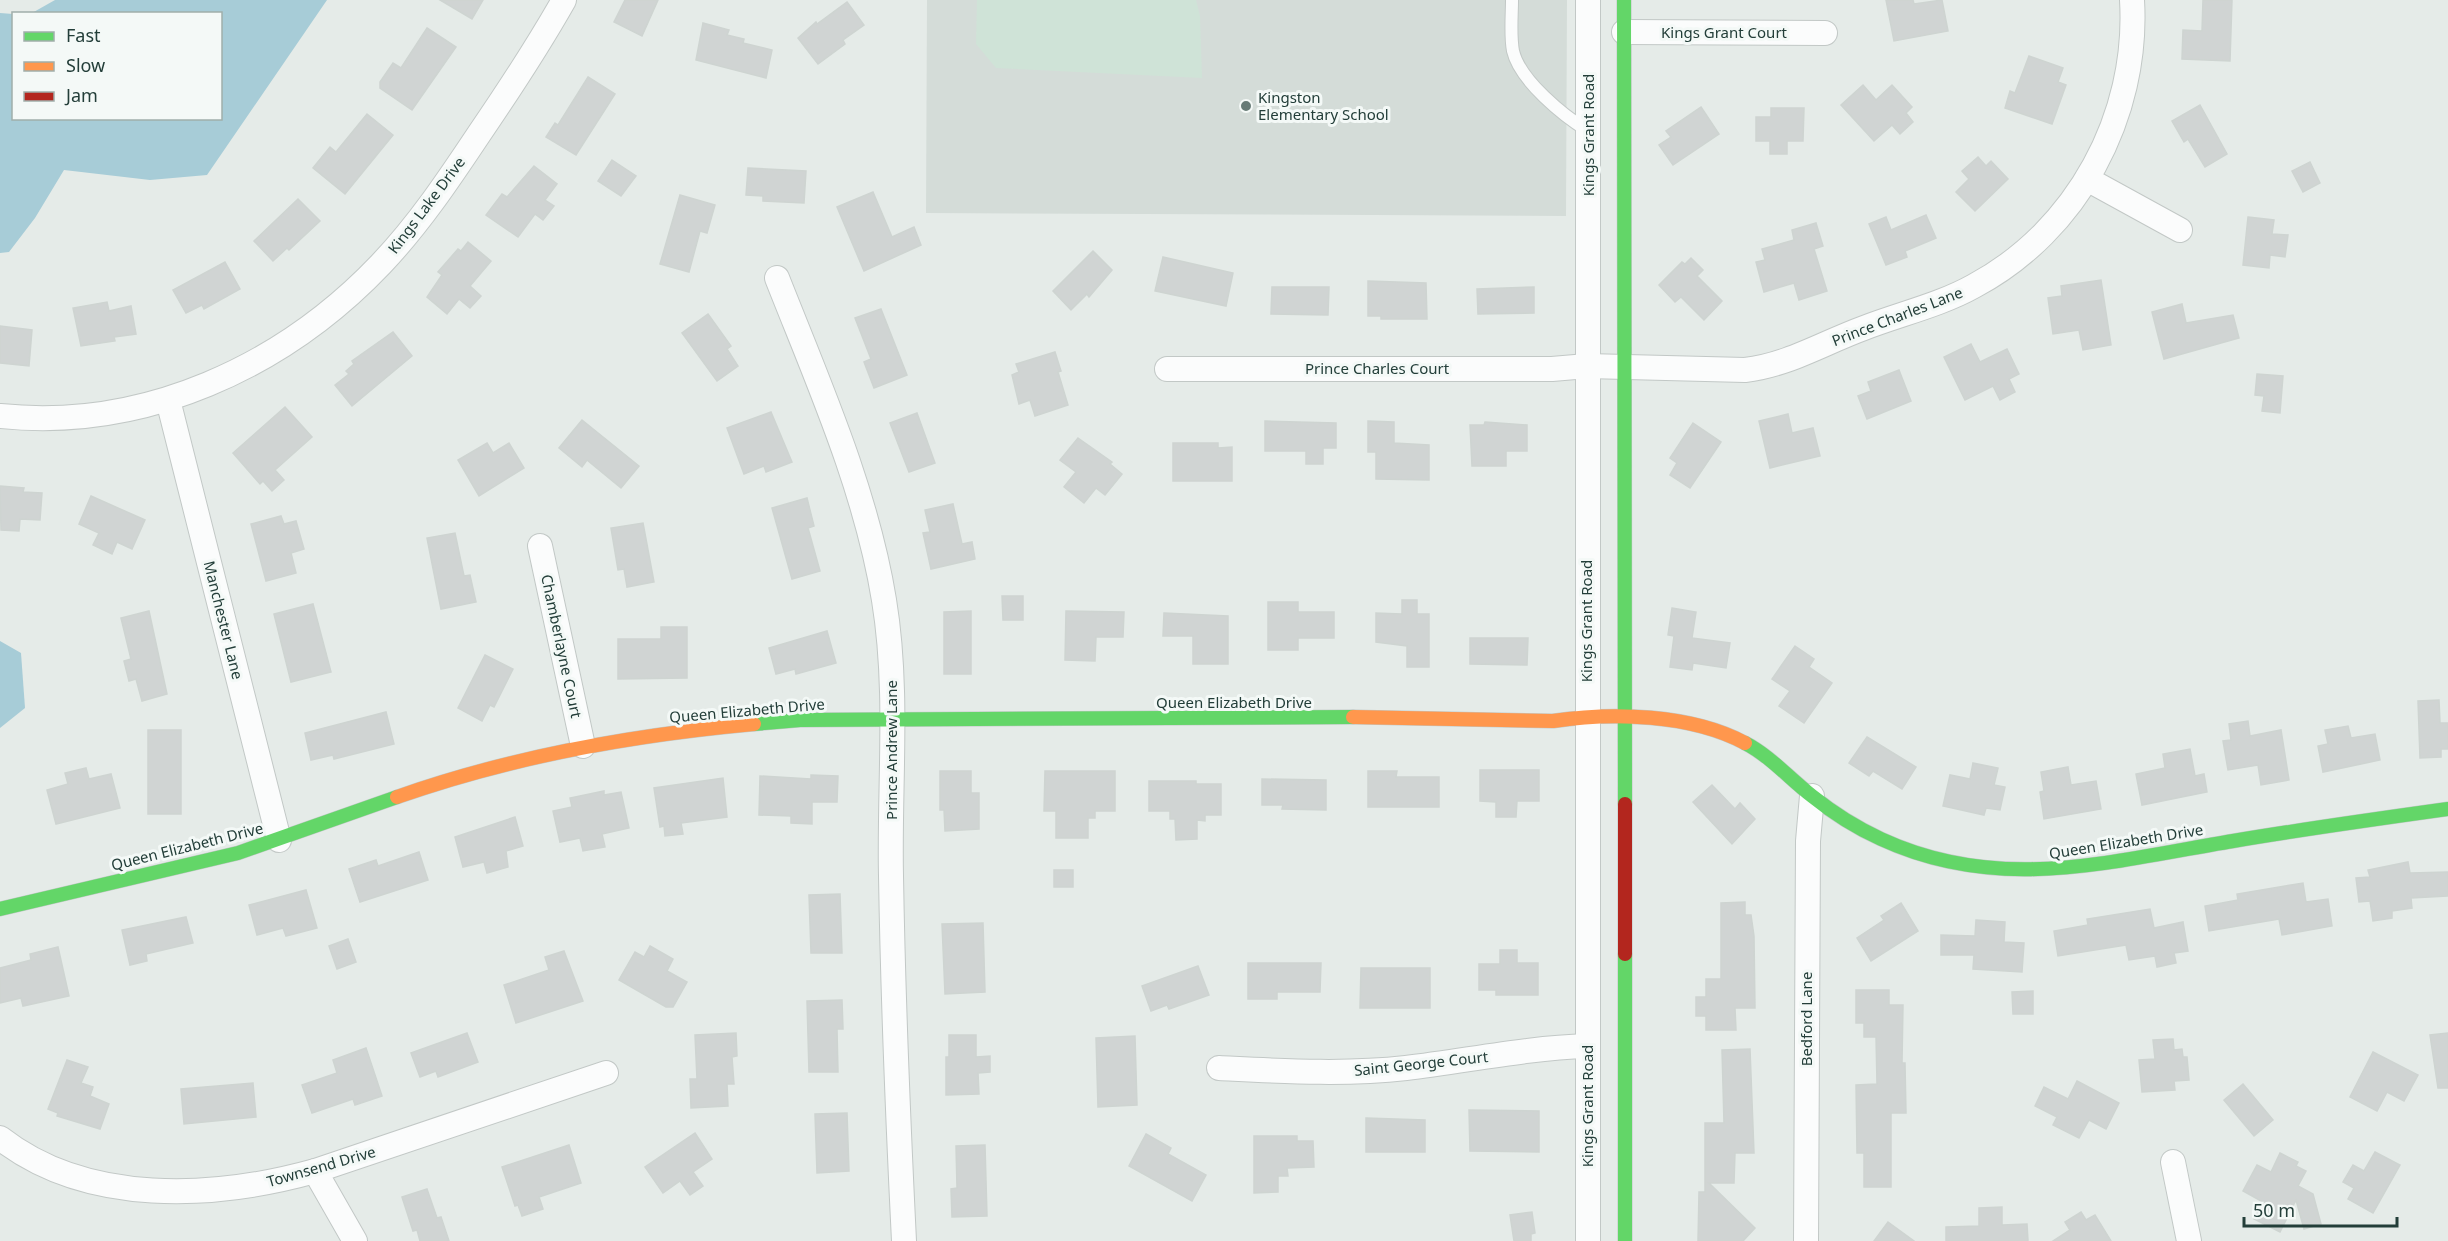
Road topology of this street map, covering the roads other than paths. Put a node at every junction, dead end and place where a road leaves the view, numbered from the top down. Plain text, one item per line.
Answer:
1 (564, 0) edge
2 (1512, 0) edge
3 (1588, 0) edge
4 (1624, 0) edge
5 (2132, 0) edge
6 (1624, 32) junction
7 (1825, 33) dead end
8 (1588, 131) junction
9 (2087, 179) junction
10 (2180, 230) dead end
11 (777, 278) dead end
12 (1587, 366) junction
13 (1623, 366) junction
14 (1167, 369) dead end
15 (168, 400) junction
16 (0, 416) edge
17 (540, 546) dead end
18 (1586, 716) junction
19 (1624, 717) junction
20 (891, 719) junction
21 (583, 746) junction
22 (1812, 796) junction
23 (2448, 809) edge
24 (279, 840) junction
25 (0, 909) edge
26 (1587, 1046) junction
27 (1219, 1068) dead end
28 (606, 1072) dead end
29 (0, 1138) edge
30 (2173, 1162) dead end
31 (315, 1171) junction
32 (355, 1241) edge
33 (904, 1241) edge
34 (1588, 1241) edge
35 (1625, 1241) edge
36 (1806, 1241) edge
37 (2189, 1241) edge

1 - 15 street, Kings Lake Drive
2 - 8 lane
3 - 8 street, Kings Grant Road
4 - 6 street
5 - 9 street, Prince Charles Lane
6 - 7 street, Kings Grant Court
6 - 13 street
8 - 12 street, Kings Grant Road
9 - 10 street
9 - 13 street, Prince Charles Lane
11 - 20 street, Prince Andrew Lane
12 - 13 street, Prince Charles Lane
12 - 14 street, Prince Charles Court
12 - 18 street, Kings Grant Road
13 - 19 street
15 - 16 street, Kings Lake Drive
15 - 24 street, Manchester Lane
17 - 21 street, Chamberlayne Court
18 - 19 street, Queen Elizabeth Drive
18 - 20 street, Queen Elizabeth Drive
18 - 26 street, Kings Grant Road
19 - 22 street, Queen Elizabeth Drive
19 - 35 street
20 - 21 street, Queen Elizabeth Drive
20 - 33 street, Prince Andrew Lane
21 - 24 street, Queen Elizabeth Drive
22 - 23 street, Queen Elizabeth Drive
22 - 36 street, Bedford Lane
24 - 25 street, Queen Elizabeth Drive
26 - 27 street, Saint George Court
26 - 34 street, Kings Grant Road
28 - 31 street, Townsend Drive
29 - 31 street, Townsend Drive
30 - 37 street
31 - 32 street

